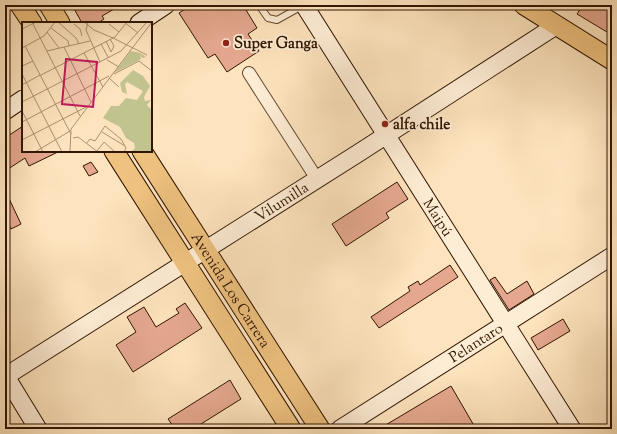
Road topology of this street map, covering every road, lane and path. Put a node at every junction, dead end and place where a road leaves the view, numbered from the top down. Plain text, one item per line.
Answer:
1 (20, 5) edge
2 (49, 5) edge
3 (166, 5) edge
4 (259, 5) edge
5 (304, 5) edge
6 (524, 5) edge
7 (31, 22) edge
8 (59, 22) edge
9 (140, 22) edge
10 (557, 25) junction
11 (612, 60) edge
12 (249, 73) dead end
13 (22, 100) edge
14 (5, 111) edge
15 (386, 135) junction
16 (115, 152) edge
17 (143, 152) edge
18 (317, 179) junction
19 (205, 250) junction
20 (612, 256) edge
21 (185, 263) junction
22 (505, 324) junction
23 (5, 376) edge
24 (38, 429) edge
25 (291, 429) edge
26 (320, 429) edge
27 (340, 429) edge
28 (572, 429) edge

1 - 7 main road
2 - 8 main road
3 - 9 street
4 - 5 lane
5 - 15 street, Maipú
6 - 10 main road
10 - 11 main road
10 - 15 street, Vilumilla
12 - 18 street
13 - 14 street
15 - 18 street, Vilumilla
15 - 22 street, Maipú
16 - 21 main road, Avenida Los Carrera
17 - 19 main road, Avenida Los Carrera
18 - 19 street, Vilumilla
19 - 21 street, Vilumilla
19 - 26 main road, Avenida Los Carrera
20 - 22 street, Pelantaro
21 - 23 street, Vilumilla
21 - 25 main road, Avenida Los Carrera
22 - 27 street, Pelantaro
22 - 28 street, Maipú
23 - 24 street

